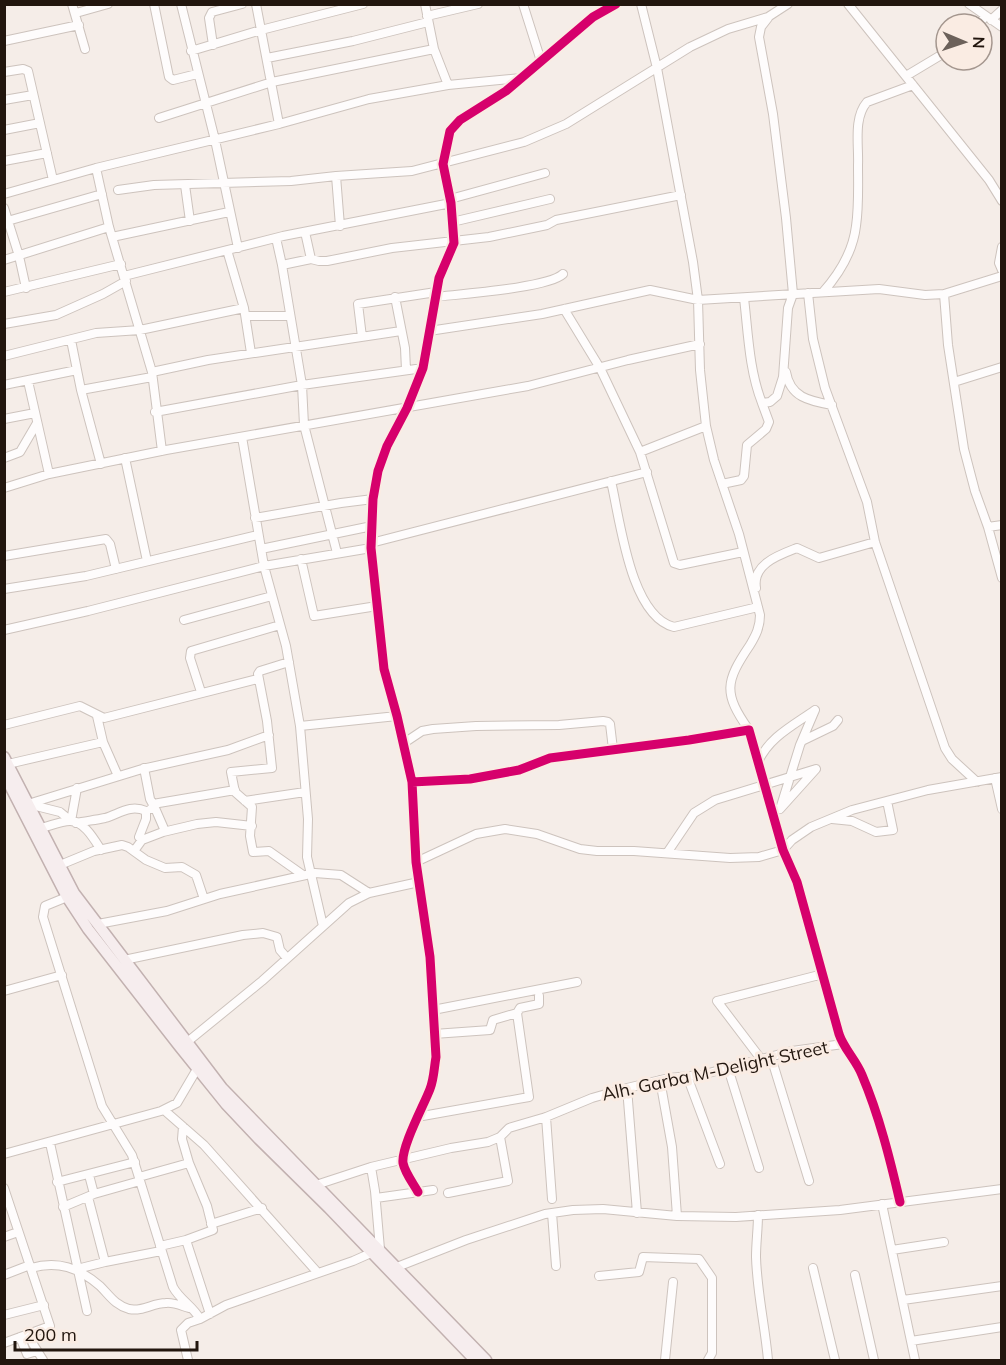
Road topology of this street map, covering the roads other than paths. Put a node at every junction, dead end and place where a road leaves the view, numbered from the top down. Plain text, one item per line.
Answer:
1 (108, 4) edge
2 (154, 4) edge
3 (181, 4) edge
4 (242, 4) edge
5 (256, 4) edge
6 (363, 4) edge
7 (425, 4) edge
8 (477, 4) edge
9 (523, 4) edge
10 (616, 4) edge
11 (641, 4) edge
12 (788, 4) edge
13 (848, 4) edge
14 (74, 9) edge
15 (768, 17) junction
16 (427, 19) junction
17 (78, 25) junction
18 (261, 30) junction
19 (4, 41) edge
20 (213, 45) junction
21 (434, 49) junction
22 (85, 50) dead end
23 (191, 51) junction
24 (267, 58) junction
25 (934, 58) edge
26 (541, 61) junction
27 (657, 68) junction
28 (4, 72) edge
29 (197, 74) junction
30 (906, 76) junction
31 (522, 78) junction
32 (272, 82) junction
33 (448, 85) junction
34 (913, 85) junction
35 (33, 95) junction
36 (4, 100) edge
37 (206, 103) junction
38 (159, 118) dead end
39 (40, 123) junction
40 (279, 124) junction
41 (4, 130) edge
42 (215, 140) junction
43 (47, 153) junction
44 (4, 160) edge
45 (443, 164) junction
46 (96, 168) junction
47 (545, 173) dead end
48 (336, 176) junction
49 (53, 180) junction
50 (224, 184) junction
51 (185, 185) junction
52 (118, 190) dead end
53 (4, 194) edge
54 (102, 194) junction
55 (681, 195) junction
56 (550, 199) dead end
57 (451, 201) junction
58 (1002, 201) edge
59 (4, 208) edge
60 (229, 212) junction
61 (6, 221) edge
62 (190, 221) junction
63 (453, 222) junction
64 (340, 226) junction
65 (109, 227) junction
66 (305, 232) junction
67 (112, 237) junction
68 (276, 238) junction
69 (454, 243) junction
70 (1002, 247) edge
71 (238, 248) junction
72 (227, 250) junction
73 (19, 256) junction
74 (311, 259) junction
75 (4, 260) edge
76 (120, 264) junction
77 (282, 265) junction
78 (1002, 270) edge
79 (563, 274) dead end
80 (1002, 276) edge
81 (125, 279) junction
82 (26, 288) junction
83 (4, 292) edge
84 (824, 292) junction
85 (808, 293) junction
86 (793, 294) junction
87 (944, 294) junction
88 (436, 295) junction
89 (395, 297) junction
90 (744, 298) junction
91 (698, 300) junction
92 (564, 309) junction
93 (245, 312) junction
94 (291, 316) junction
95 (4, 324) edge
96 (140, 330) junction
97 (401, 331) junction
98 (429, 331) junction
99 (362, 337) junction
100 (71, 340) junction
101 (700, 344) junction
102 (296, 348) junction
103 (251, 353) junction
104 (4, 356) edge
105 (784, 367) junction
106 (1002, 367) edge
107 (423, 368) junction
108 (600, 368) junction
109 (77, 370) junction
110 (406, 370) junction
111 (152, 375) junction
112 (28, 381) junction
113 (954, 382) junction
114 (4, 384) edge
115 (302, 385) junction
116 (81, 390) junction
117 (762, 403) junction
118 (832, 405) junction
119 (407, 408) junction
120 (155, 412) junction
121 (35, 413) junction
122 (4, 419) edge
123 (37, 423) junction
124 (304, 425) junction
125 (706, 426) junction
126 (242, 436) junction
127 (162, 451) junction
128 (640, 452) junction
129 (5, 456) edge
130 (126, 458) junction
131 (101, 464) junction
132 (647, 472) junction
133 (49, 474) junction
134 (611, 481) junction
135 (722, 484) junction
136 (5, 487) edge
137 (373, 499) junction
138 (324, 506) junction
139 (255, 518) junction
140 (1002, 525) edge
141 (372, 526) junction
142 (988, 527) junction
143 (332, 534) junction
144 (258, 535) junction
145 (875, 542) junction
146 (371, 546) junction
147 (261, 549) junction
148 (743, 552) junction
149 (337, 554) junction
150 (4, 556) edge
151 (301, 560) junction
152 (147, 561) junction
153 (264, 566) junction
154 (116, 569) junction
155 (1002, 578) edge
156 (4, 589) edge
157 (272, 596) junction
158 (377, 606) junction
159 (758, 607) junction
160 (184, 620) dead end
161 (280, 625) junction
162 (4, 630) edge
163 (289, 662) junction
164 (257, 679) junction
165 (201, 692) junction
166 (97, 716) junction
167 (397, 716) junction
168 (838, 720) dead end
169 (4, 725) edge
170 (300, 726) junction
171 (749, 732) junction
172 (269, 735) junction
173 (804, 740) junction
174 (770, 741) junction
175 (103, 742) junction
176 (404, 743) junction
177 (613, 749) junction
178 (758, 762) junction
179 (144, 768) junction
180 (5, 769) edge
181 (118, 776) junction
182 (789, 778) junction
183 (998, 778) edge
184 (412, 782) junction
185 (976, 782) junction
186 (765, 786) junction
187 (77, 788) junction
188 (235, 790) junction
189 (305, 792) junction
190 (245, 801) junction
191 (886, 801) junction
192 (28, 804) junction
193 (154, 806) junction
194 (780, 809) junction
195 (1002, 809) edge
196 (146, 811) junction
197 (829, 818) junction
198 (73, 822) junction
199 (775, 823) junction
200 (252, 826) junction
201 (41, 828) junction
202 (165, 831) junction
203 (142, 840) junction
204 (101, 850) junction
205 (783, 850) junction
206 (134, 851) junction
207 (667, 853) junction
208 (416, 862) junction
209 (60, 865) junction
210 (307, 874) junction
211 (419, 882) junction
212 (369, 893) junction
213 (67, 897) junction
214 (204, 899) junction
215 (98, 924) junction
216 (323, 926) junction
217 (287, 958) junction
218 (124, 960) junction
219 (823, 974) junction
220 (62, 975) junction
221 (577, 982) dead end
222 (4, 991) edge
223 (539, 996) dead end
224 (433, 1010) junction
225 (517, 1013) junction
226 (434, 1034) junction
227 (186, 1043) junction
228 (843, 1044) junction
229 (771, 1057) junction
230 (761, 1059) junction
231 (728, 1068) junction
232 (197, 1069) junction
233 (687, 1076) junction
234 (660, 1080) junction
235 (627, 1088) junction
236 (164, 1110) junction
237 (417, 1117) junction
238 (546, 1117) junction
239 (112, 1124) junction
240 (183, 1126) junction
241 (500, 1137) junction
242 (50, 1143) junction
243 (4, 1154) edge
244 (403, 1161) junction
245 (135, 1162) junction
246 (189, 1162) junction
247 (720, 1164) dead end
248 (371, 1167) junction
249 (759, 1168) dead end
250 (89, 1175) junction
251 (140, 1179) junction
252 (809, 1181) dead end
253 (57, 1182) junction
254 (316, 1185) junction
255 (1002, 1189) edge
256 (433, 1190) dead end
257 (418, 1192) junction
258 (448, 1193) dead end
259 (5, 1194) edge
260 (91, 1196) junction
261 (376, 1198) junction
262 (552, 1199) dead end
263 (900, 1202) junction
264 (882, 1204) junction
265 (63, 1207) junction
266 (262, 1209) junction
267 (552, 1213) junction
268 (637, 1213) junction
269 (758, 1215) junction
270 (677, 1216) junction
271 (212, 1224) junction
272 (18, 1232) junction
273 (4, 1237) edge
274 (186, 1240) junction
275 (944, 1242) dead end
276 (161, 1248) junction
277 (892, 1250) junction
278 (375, 1253) junction
279 (105, 1262) junction
280 (30, 1266) junction
281 (556, 1266) dead end
282 (397, 1267) junction
283 (813, 1268) dead end
284 (77, 1269) junction
285 (318, 1273) junction
286 (4, 1275) edge
287 (855, 1275) dead end
288 (599, 1276) dead end
289 (673, 1282) dead end
290 (1002, 1286) edge
291 (903, 1300) junction
292 (44, 1305) junction
293 (192, 1308) junction
294 (87, 1311) dead end
295 (210, 1314) junction
296 (4, 1315) edge
297 (200, 1319) junction
298 (1002, 1327) edge
299 (29, 1333) junction
300 (18, 1337) junction
301 (911, 1341) junction
302 (4, 1343) edge
303 (4, 1349) edge
304 (37, 1351) junction
305 (43, 1360) edge
306 (188, 1360) edge
307 (475, 1360) edge
308 (486, 1360) edge
309 (665, 1360) edge
310 (708, 1360) edge
311 (768, 1360) edge
312 (835, 1360) edge
313 (874, 1360) edge
314 (915, 1360) edge

1 - 14 street
2 - 29 street
3 - 23 street
4 - 20 street
5 - 18 street
6 - 18 street
7 - 16 street
8 - 16 street
9 - 26 street
10 - 26 street
11 - 27 street
12 - 15 street
13 - 30 street
14 - 17 street
15 - 27 street
15 - 86 street
16 - 21 street
16 - 24 street
17 - 19 street
17 - 22 street
18 - 20 street
18 - 24 street
20 - 23 street
21 - 32 street
21 - 33 street
23 - 29 street
24 - 32 street
25 - 30 street
26 - 31 street
27 - 45 street
27 - 55 street
28 - 35 street
29 - 37 street
30 - 34 street
31 - 33 street
31 - 45 street
32 - 37 street
32 - 40 street
33 - 40 street
34 - 58 street
34 - 84 street
35 - 36 street
35 - 39 street
37 - 38 street
37 - 42 street
39 - 41 street
39 - 43 street
40 - 42 street
42 - 46 street
42 - 50 street
43 - 44 street
43 - 49 street
45 - 48 street
45 - 57 street
46 - 49 street
46 - 54 street
47 - 57 street
48 - 50 street
48 - 64 street
49 - 53 street
50 - 51 street
50 - 60 street
51 - 52 street
51 - 62 street
54 - 61 street
54 - 65 street
55 - 69 street
55 - 91 street
56 - 63 street
57 - 63 street
57 - 64 street
59 - 61 street
60 - 62 street
60 - 71 street
61 - 73 street
62 - 67 street
63 - 69 street
64 - 66 street
65 - 67 street
65 - 73 street
66 - 68 street
66 - 74 street
67 - 76 street
68 - 71 street
68 - 77 street
69 - 74 street
69 - 88 street
70 - 78 street
71 - 72 street
72 - 81 street
72 - 93 street
73 - 75 street
73 - 82 street
74 - 77 street
76 - 81 street
76 - 82 street
77 - 94 street
79 - 88 street
80 - 87 street
81 - 95 street
81 - 96 street
82 - 83 street
84 - 85 street
84 - 87 street
85 - 86 street
85 - 118 street
86 - 90 street
86 - 105 street
87 - 113 street
88 - 89 street
88 - 98 street
89 - 97 street
89 - 99 street
90 - 91 street
90 - 117 street
91 - 92 street
91 - 101 street
92 - 98 street
92 - 108 street
93 - 94 street
93 - 96 street
93 - 103 street
94 - 102 street
96 - 100 street
96 - 111 street
97 - 99 street
97 - 110 street
98 - 107 street
99 - 102 street
100 - 104 street
100 - 109 street
101 - 108 street
101 - 125 street
102 - 103 street
102 - 115 street
103 - 111 street
105 - 117 street
105 - 118 street
106 - 113 street
107 - 110 street
107 - 119 street
108 - 119 street
108 - 128 street
109 - 112 street
109 - 116 street
110 - 115 street
111 - 116 street
111 - 120 street
112 - 114 street
112 - 121 street
113 - 142 street
115 - 120 street
115 - 124 street
116 - 131 street
117 - 135 street
118 - 145 street
119 - 124 street
119 - 137 street
120 - 127 street
121 - 122 street
121 - 123 street
123 - 129 street
123 - 133 street
124 - 126 street
124 - 138 street
125 - 128 street
125 - 135 street
126 - 127 street
126 - 139 street
127 - 130 street
128 - 132 street
130 - 131 street
130 - 152 street
131 - 133 street
132 - 134 street
132 - 148 street
133 - 136 street
134 - 146 street
134 - 159 street
135 - 148 street
137 - 138 street
137 - 141 street
138 - 139 street
138 - 143 street
139 - 144 street
140 - 142 street
141 - 143 street
141 - 146 street
142 - 155 street
143 - 147 street
143 - 149 street
144 - 147 street
144 - 152 street
145 - 159 street
145 - 185 street
146 - 149 street
146 - 158 street
147 - 153 street
148 - 159 street
149 - 151 street
150 - 154 street
151 - 153 street
151 - 158 street
152 - 154 street
153 - 157 street
153 - 162 street
154 - 156 street
157 - 160 street
157 - 161 street
158 - 167 street
159 - 171 street
161 - 163 street
161 - 165 street
163 - 164 street
163 - 170 street
164 - 165 street
164 - 172 street
165 - 166 street
166 - 169 street
166 - 175 street
167 - 170 street
167 - 176 street
168 - 173 street
170 - 189 street
171 - 174 street
171 - 177 street
171 - 178 street
172 - 179 street
172 - 188 street
173 - 174 street
173 - 182 street
174 - 178 street
175 - 180 street
175 - 181 street
176 - 177 street
176 - 184 street
177 - 184 street
178 - 186 street
179 - 181 street
179 - 193 street
180 - 192 main road
180 - 213 main road
181 - 187 street
182 - 186 street
182 - 194 street
182 - 194 street
183 - 185 street
183 - 195 street
184 - 208 street
185 - 191 street
186 - 199 street
186 - 207 street
187 - 192 street
187 - 198 street
188 - 190 street
188 - 193 street
189 - 190 street
189 - 210 street
190 - 200 street
191 - 197 street
191 - 197 street
192 - 198 street
192 - 201 main road
193 - 196 street
193 - 202 street
194 - 199 street
196 - 198 street
196 - 203 street
197 - 205 street
198 - 201 street
198 - 204 street
199 - 205 street
200 - 202 street
200 - 210 street
201 - 209 main road
202 - 203 street
203 - 206 street
204 - 206 street
204 - 209 street
205 - 207 street
205 - 219 street
206 - 214 street
207 - 208 street
208 - 211 street
209 - 215 main road
210 - 212 street
210 - 214 street
210 - 216 street
211 - 212 street
211 - 224 street
212 - 216 street
213 - 220 street
213 - 232 main road
214 - 215 street
215 - 218 main road
216 - 217 street
217 - 218 street
217 - 227 street
218 - 227 main road
219 - 228 street
219 - 230 street
220 - 222 street
220 - 239 street
221 - 224 street
223 - 225 street
224 - 226 street
225 - 226 street
225 - 237 street
226 - 237 street
227 - 254 main road
228 - 229 street, Alh. Garba M-Delight Street
228 - 263 street
229 - 230 street, Alh. Garba M-Delight Street
229 - 252 street
230 - 231 street, Alh. Garba M-Delight Street
231 - 233 street, Alh. Garba M-Delight Street
231 - 249 street
232 - 236 street
232 - 278 main road
233 - 234 street, Alh. Garba M-Delight Street
233 - 247 street
234 - 235 street, Alh. Garba M-Delight Street
234 - 270 street
235 - 238 street, Alh. Garba M-Delight Street
235 - 268 street
236 - 239 street
236 - 240 street
237 - 244 street
238 - 241 street, Alh. Garba M-Delight Street
238 - 262 street
239 - 242 street
239 - 245 street
240 - 246 street
240 - 266 street
241 - 244 street, Alh. Garba M-Delight Street
241 - 258 street
242 - 243 street
242 - 253 street
244 - 248 street, Alh. Garba M-Delight Street
244 - 257 street
245 - 250 street
245 - 251 street
246 - 251 street
246 - 271 street
248 - 254 street, Alh. Garba M-Delight Street
248 - 261 street
250 - 253 street
250 - 260 street
251 - 260 street
251 - 276 street
253 - 265 street
254 - 278 main road
255 - 263 street
256 - 257 street
257 - 261 street
259 - 272 street
260 - 265 street
260 - 279 street
261 - 278 street
263 - 264 street
264 - 269 street
264 - 277 street
265 - 284 street
266 - 271 street
266 - 285 street
267 - 268 street
267 - 281 street
267 - 282 street
268 - 270 street
269 - 270 street
269 - 311 street
271 - 274 street
272 - 273 street
272 - 280 street
274 - 276 street
274 - 295 street
275 - 277 street
276 - 279 street
276 - 293 street
277 - 291 street
278 - 282 main road
278 - 285 street
278 - 307 main road
279 - 284 street
280 - 284 street
280 - 286 street
280 - 292 street
282 - 308 main road
283 - 312 street
284 - 293 street
284 - 294 street
285 - 295 street
287 - 313 street
288 - 310 street
289 - 309 street
290 - 291 street
291 - 301 street
292 - 296 street
292 - 299 street
293 - 297 street
295 - 297 street
297 - 306 street
298 - 301 street
299 - 300 street
299 - 304 street
300 - 302 street
300 - 303 street
300 - 304 street
301 - 314 street
304 - 305 street

